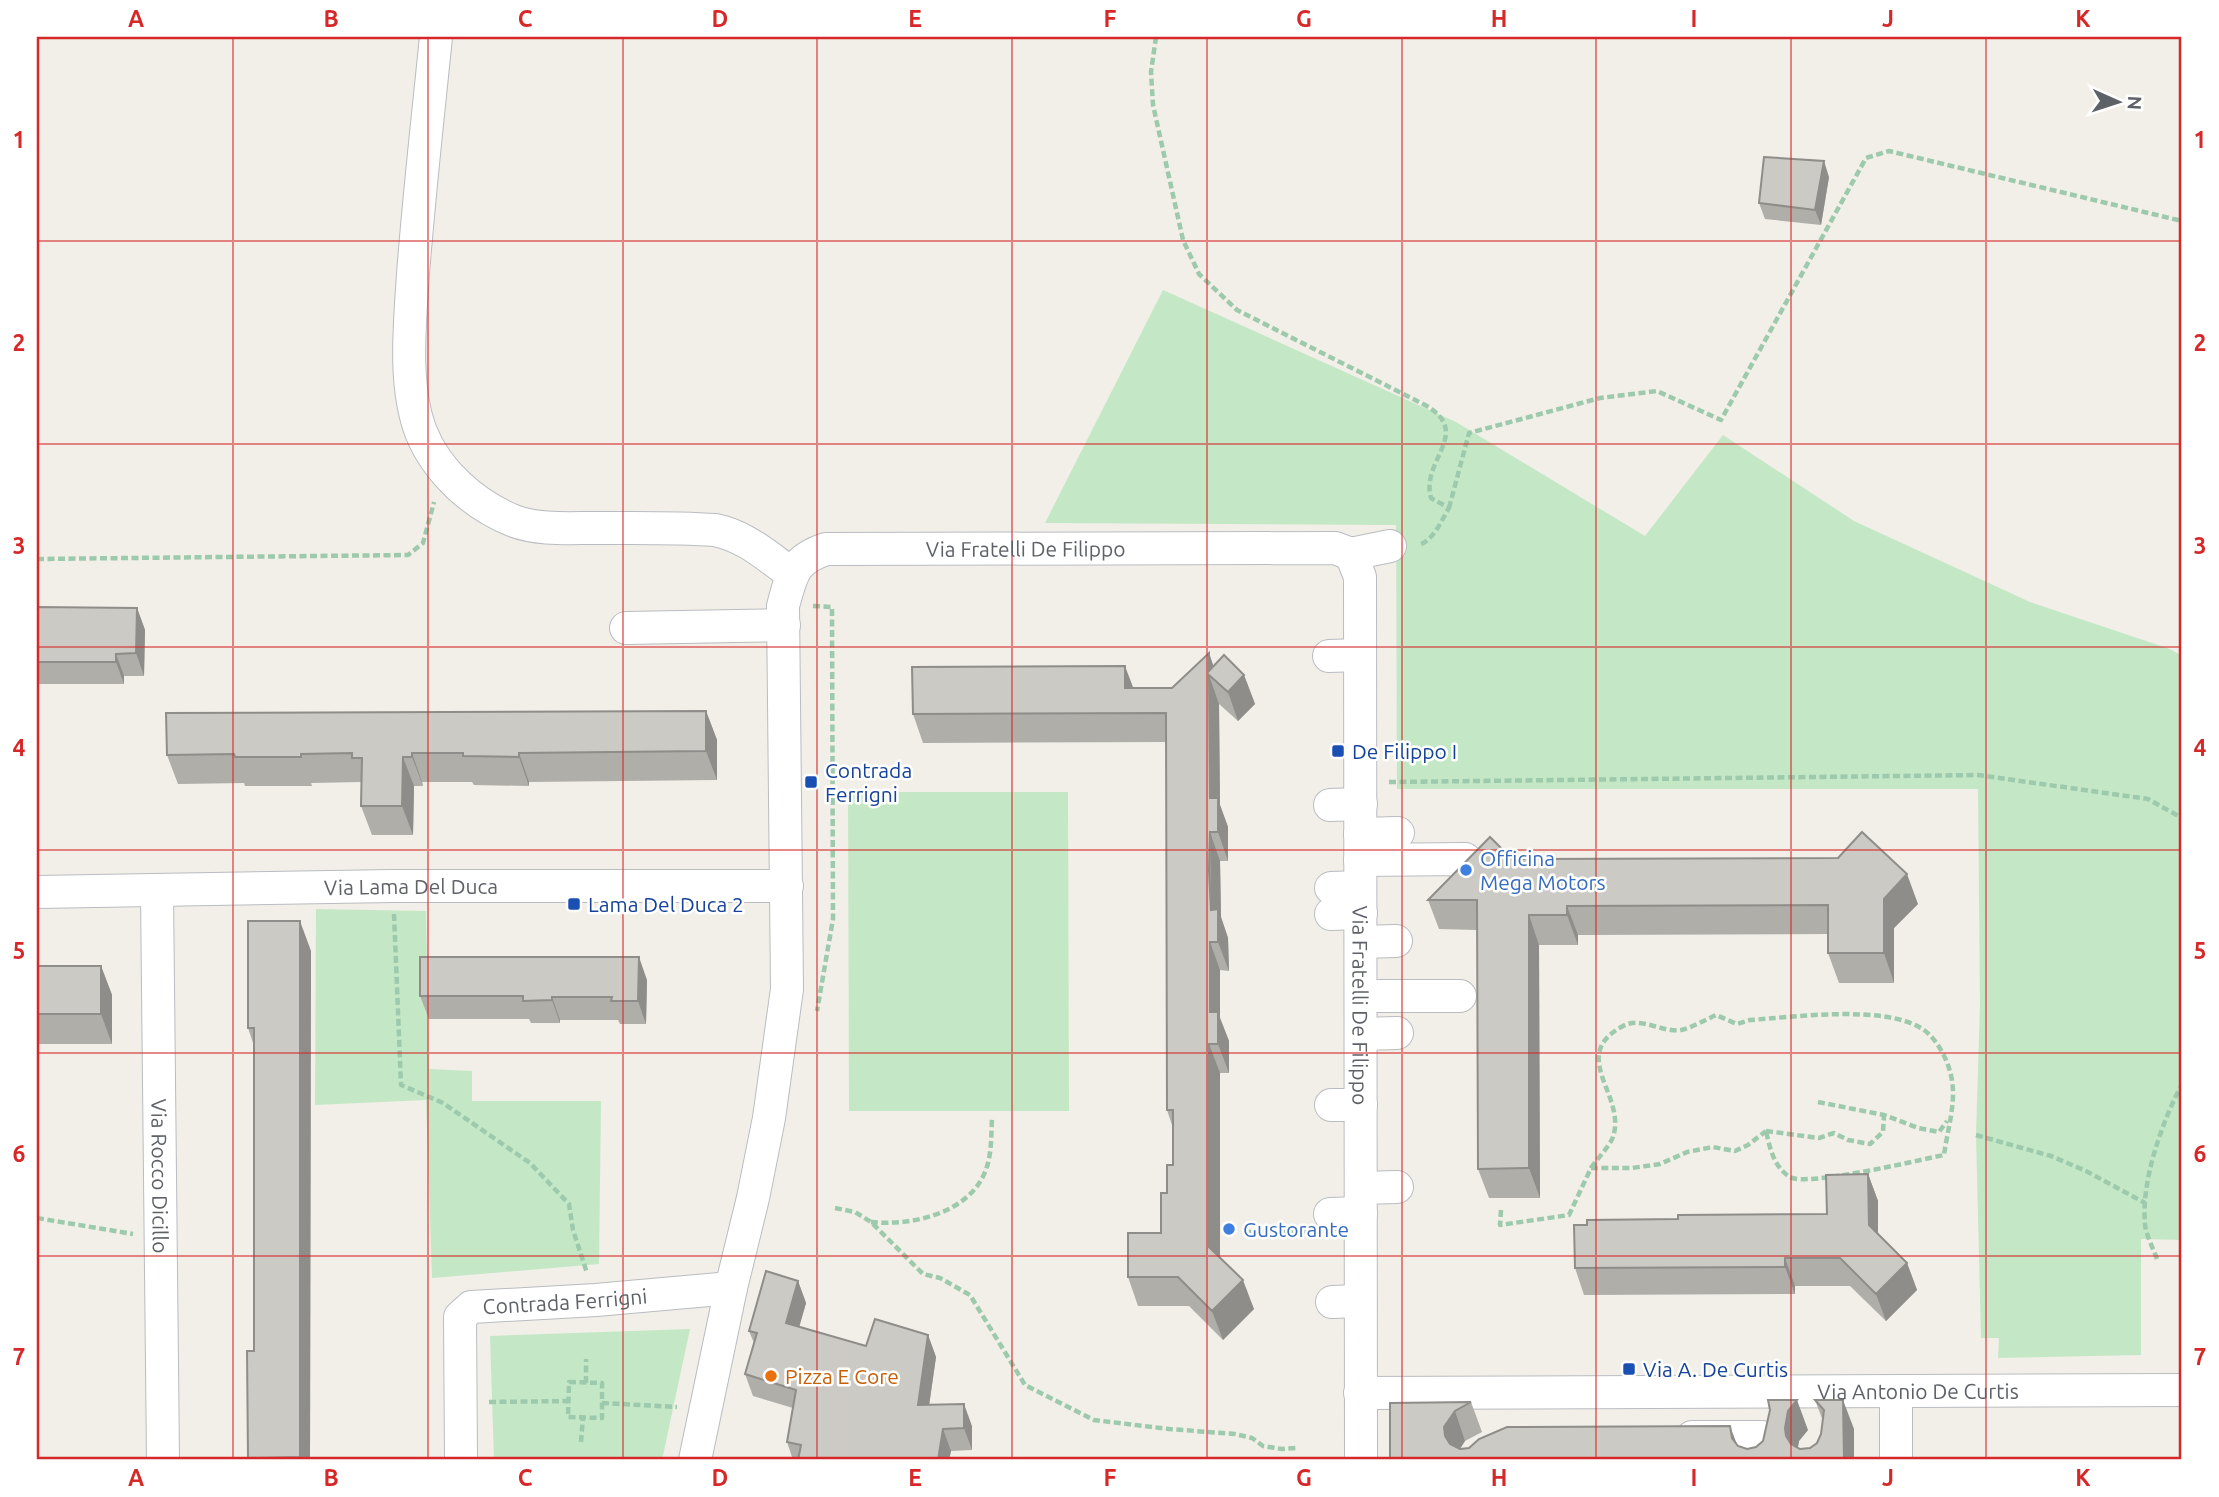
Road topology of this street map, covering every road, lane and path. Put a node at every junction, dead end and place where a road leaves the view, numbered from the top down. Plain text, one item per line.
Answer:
1 (436, 37) edge
2 (1156, 37) edge
3 (2182, 221) edge
4 (449, 476) junction
5 (1449, 508) junction
6 (1390, 546) joint
7 (1351, 554) junction
8 (37, 559) edge
9 (792, 575) junction
10 (783, 616) junction
11 (626, 628) dead end
12 (1360, 655) junction
13 (1329, 656) dead end
14 (2182, 818) edge
15 (1398, 833) dead end
16 (1352, 863) junction
17 (1466, 873) edge
18 (392, 886) junction
19 (787, 886) junction
20 (157, 891) junction
21 (37, 892) edge
22 (1396, 941) dead end
23 (1362, 996) junction
24 (1460, 996) dead end
25 (816, 1015) dead end
26 (1397, 1033) dead end
27 (1361, 1034) junction
28 (2182, 1087) edge
29 (1818, 1102) dead end
30 (1884, 1115) junction
31 (992, 1118) dead end
32 (1949, 1118) junction
33 (1766, 1131) junction
34 (1976, 1135) dead end
35 (1591, 1168) junction
36 (1397, 1187) dead end
37 (2146, 1203) junction
38 (1351, 1205) junction
39 (835, 1208) dead end
40 (1501, 1210) dead end
41 (37, 1218) edge
42 (871, 1222) junction
43 (160, 1239) junction
44 (2157, 1259) dead end
45 (731, 1288) junction
46 (596, 1300) junction
47 (586, 1359) dead end
48 (586, 1383) junction
49 (2182, 1390) edge
50 (1896, 1392) junction
51 (1360, 1393) junction
52 (569, 1401) junction
53 (459, 1402) junction
54 (602, 1403) junction
55 (706, 1409) junction
56 (583, 1418) junction
57 (1657, 1437) edge
58 (582, 1442) dead end
59 (1296, 1448) dead end
60 (163, 1460) edge
61 (461, 1460) edge
62 (695, 1460) edge
63 (1361, 1460) edge
64 (1759, 1460) edge
65 (1896, 1460) edge

1 - 4 street
2 - 5 path
3 - 5 path
4 - 8 path
4 - 9 street
5 - 6 path
6 - 7 street, Via Fratelli De Filippo
7 - 9 street, Via Fratelli De Filippo
7 - 12 street, Via Fratelli De Filippo
9 - 10 street
10 - 11 street
10 - 19 street
10 - 25 path
12 - 13 street
12 - 16 street, Via Fratelli De Filippo
14 - 16 path
15 - 16 street
16 - 17 street
16 - 22 street
16 - 23 street, Via Fratelli De Filippo
18 - 19 street, Via Lama Del Duca
18 - 20 street, Via Lama Del Duca
18 - 46 path
19 - 45 street
20 - 21 street, Via Lama Del Duca
20 - 43 street, Via Rocco Dicillo
23 - 24 street
23 - 27 street, Via Fratelli De Filippo
26 - 27 street
27 - 38 street, Via Fratelli De Filippo
28 - 37 path
29 - 30 path
30 - 32 path
30 - 33 path
31 - 42 path
32 - 33 path
32 - 35 path
33 - 35 path
34 - 37 path
35 - 40 path
36 - 38 street
37 - 44 path
38 - 51 street, Via Fratelli De Filippo
39 - 42 path
41 - 43 path
42 - 59 path
43 - 60 street, Via Rocco Dicillo
45 - 46 street, Contrada Ferrigni
45 - 55 street
46 - 53 street, Contrada Ferrigni
47 - 48 path
48 - 52 path
48 - 54 path
49 - 50 street, Via Antonio De Curtis
50 - 51 street, Via Antonio De Curtis
50 - 65 street
51 - 63 street, Via Fratelli De Filippo
52 - 53 path
52 - 56 path
53 - 61 street, Contrada Ferrigni
54 - 55 path
54 - 56 path
55 - 62 street
56 - 58 path
57 - 64 street

